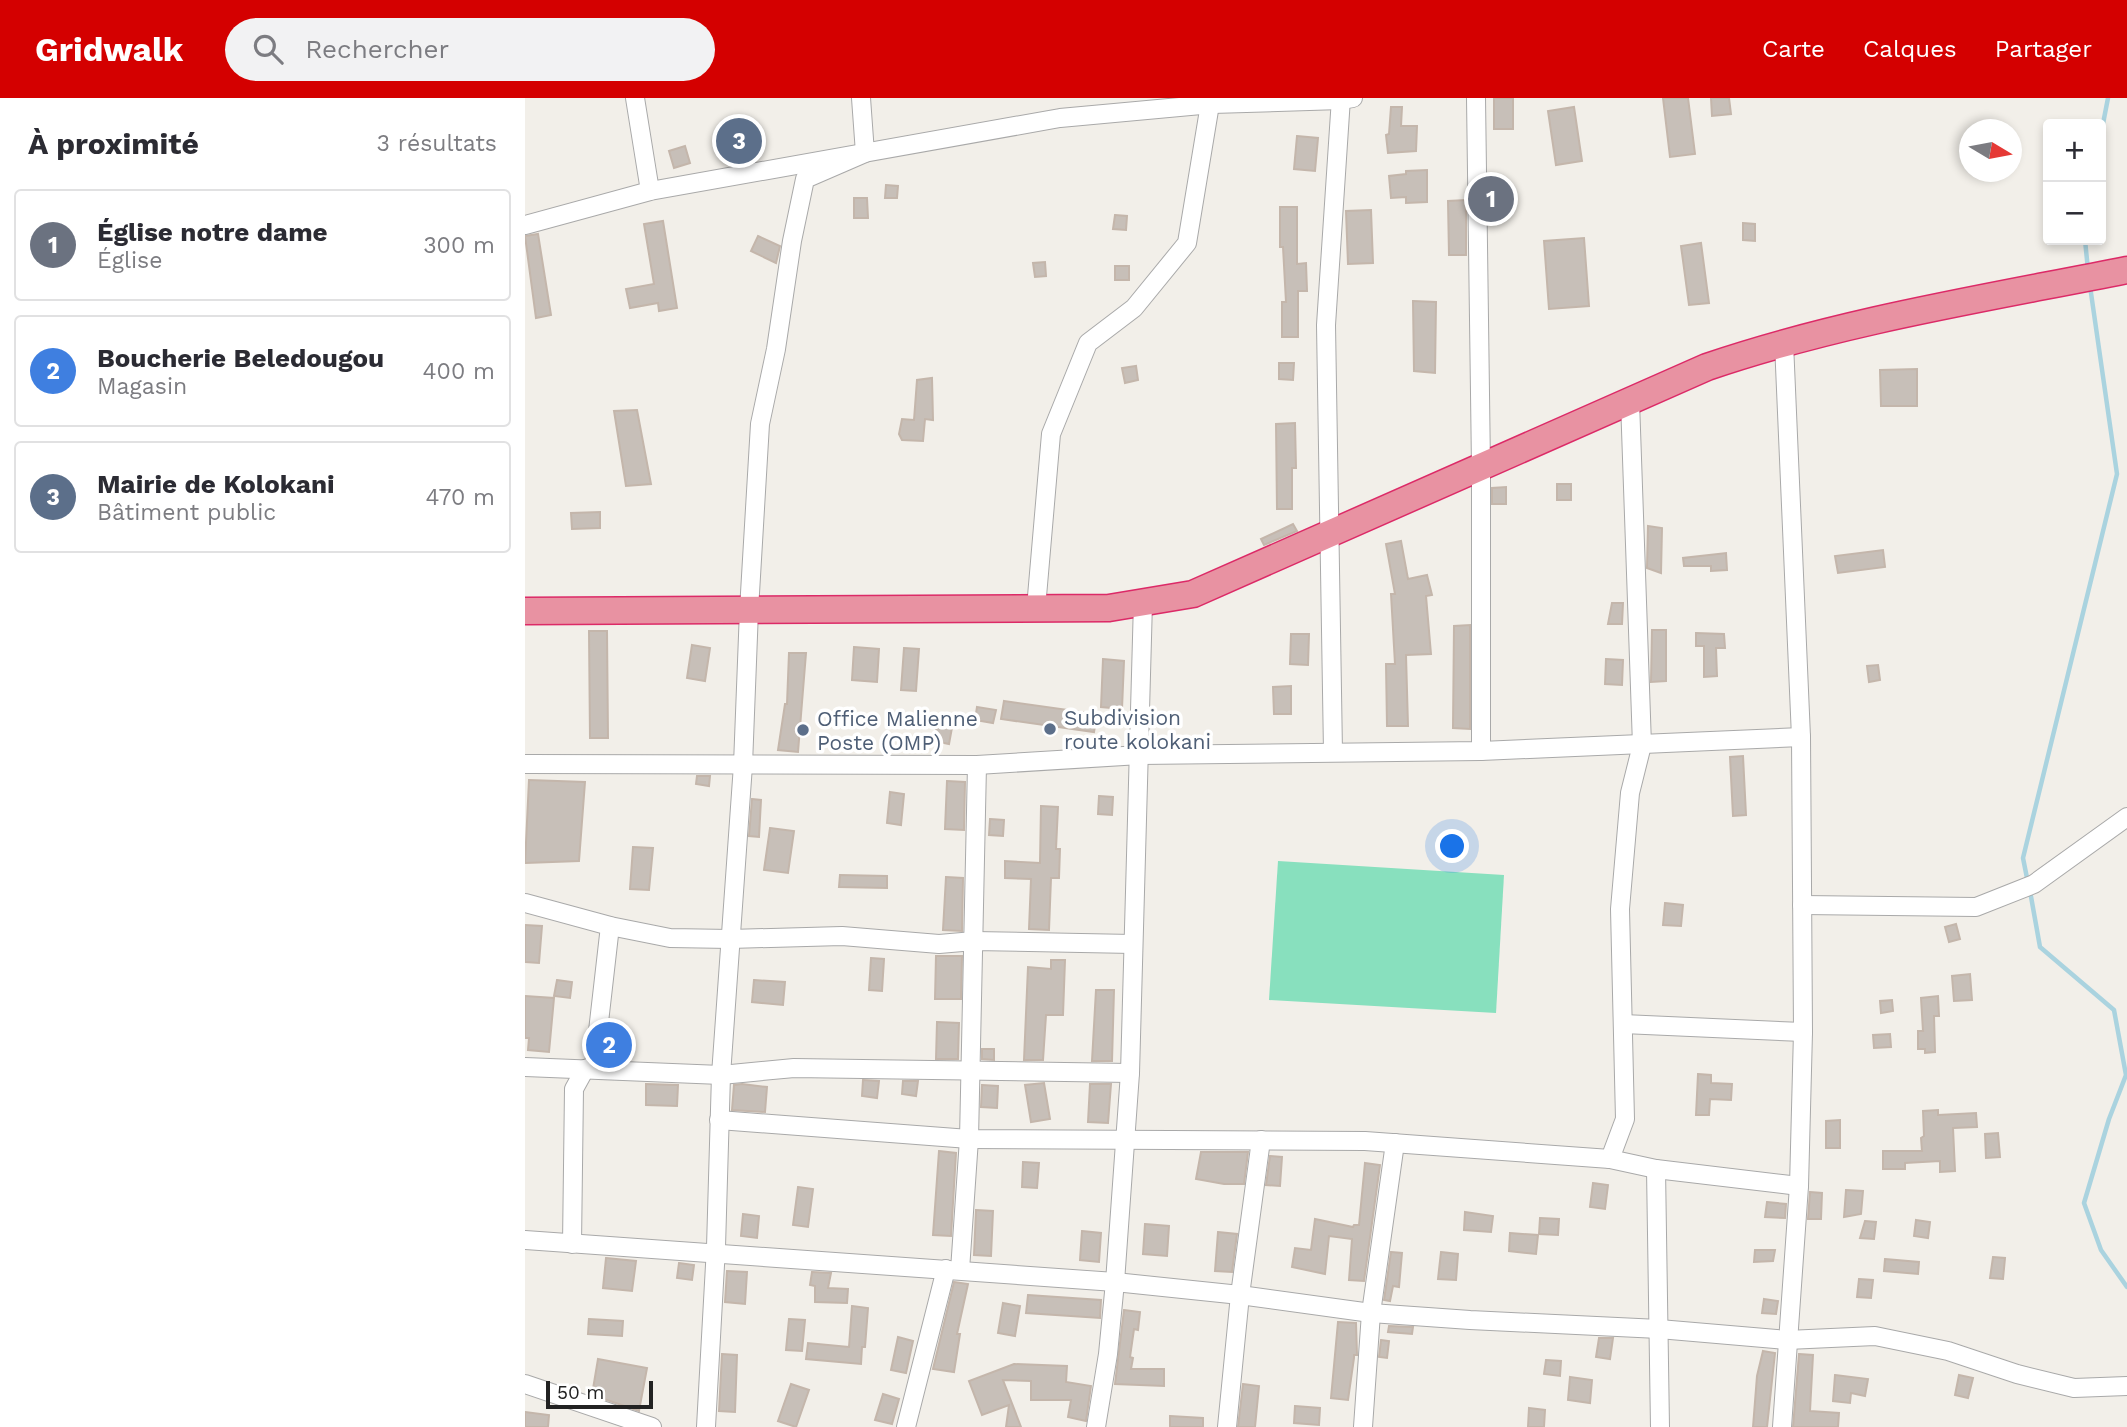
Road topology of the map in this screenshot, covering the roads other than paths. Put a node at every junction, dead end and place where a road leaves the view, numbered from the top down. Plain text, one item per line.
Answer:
1 (635, 98) edge
2 (861, 98) edge
3 (1476, 98) edge
4 (1345, 99) edge
5 (1211, 101) edge
6 (865, 153) junction
7 (650, 191) junction
8 (525, 225) edge
9 (2127, 270) edge
10 (1784, 343) junction
11 (1630, 401) junction
12 (1481, 467) junction
13 (1328, 535) junction
14 (1143, 602) junction
15 (1037, 608) junction
16 (749, 610) junction
17 (525, 611) edge
18 (1801, 737) junction
19 (1642, 745) junction
20 (1481, 751) junction
21 (1333, 752) junction
22 (1140, 755) junction
23 (525, 764) edge
24 (743, 765) junction
25 (977, 765) junction
26 (2127, 817) edge
27 (525, 903) edge
28 (1802, 905) junction
29 (610, 926) junction
30 (730, 939) junction
31 (974, 941) junction
32 (1133, 944) junction
33 (1623, 1024) junction
34 (1803, 1032) junction
35 (525, 1067) edge
36 (585, 1069) junction
37 (971, 1070) junction
38 (1130, 1073) junction
39 (721, 1075) junction
40 (719, 1120) junction
41 (969, 1139) junction
42 (1125, 1139) junction
43 (1261, 1140) junction
44 (1395, 1143) junction
45 (1610, 1159) junction
46 (1656, 1169) junction
47 (1799, 1186) junction
48 (525, 1240) edge
49 (572, 1244) junction
50 (715, 1255) junction
51 (953, 1270) junction
52 (1115, 1282) junction
53 (1240, 1295) junction
54 (1371, 1313) junction
55 (1659, 1329) junction
56 (1787, 1340) junction
57 (525, 1384) edge
58 (2127, 1386) edge
59 (652, 1427) edge
60 (706, 1427) edge
61 (905, 1427) edge
62 (1096, 1427) edge
63 (1227, 1427) edge
64 (1363, 1427) edge
65 (1660, 1427) edge
66 (1781, 1427) edge

1 - 7 street
2 - 6 street
3 - 12 street
4 - 5 street
4 - 13 street
5 - 6 street
5 - 15 street
6 - 7 street
6 - 16 street
7 - 8 street
9 - 10 highway
10 - 11 highway
10 - 18 street
11 - 12 highway
11 - 19 street
12 - 13 highway
12 - 20 street
13 - 14 highway
13 - 21 street
14 - 15 highway
14 - 22 street
15 - 16 highway
16 - 17 highway
16 - 24 street
18 - 19 street
18 - 28 street
19 - 20 street
19 - 33 street
20 - 21 street
21 - 22 street
22 - 25 street
22 - 32 street
23 - 24 street
24 - 25 street
24 - 30 street
25 - 31 street
26 - 28 street
27 - 29 street
28 - 34 street
29 - 30 street
29 - 36 street
30 - 31 street
30 - 39 street
31 - 32 street
31 - 37 street
32 - 38 street
33 - 34 street
33 - 45 street
34 - 47 street
35 - 36 street
36 - 39 street
36 - 49 street
37 - 38 street
37 - 39 street
37 - 41 street
38 - 42 street
39 - 40 street
40 - 41 street
40 - 50 street
41 - 42 street
41 - 51 street
42 - 43 street
42 - 52 street
43 - 44 street
43 - 53 street
44 - 45 street
44 - 54 street
45 - 46 street
46 - 47 street
46 - 55 street
47 - 56 street
48 - 49 street
49 - 50 street
50 - 51 street
50 - 60 street
51 - 52 street
51 - 61 street
52 - 53 street
52 - 62 street
53 - 54 street
53 - 63 street
54 - 55 street
54 - 64 street
55 - 56 street
55 - 65 street
56 - 58 street
56 - 66 street
57 - 59 street

